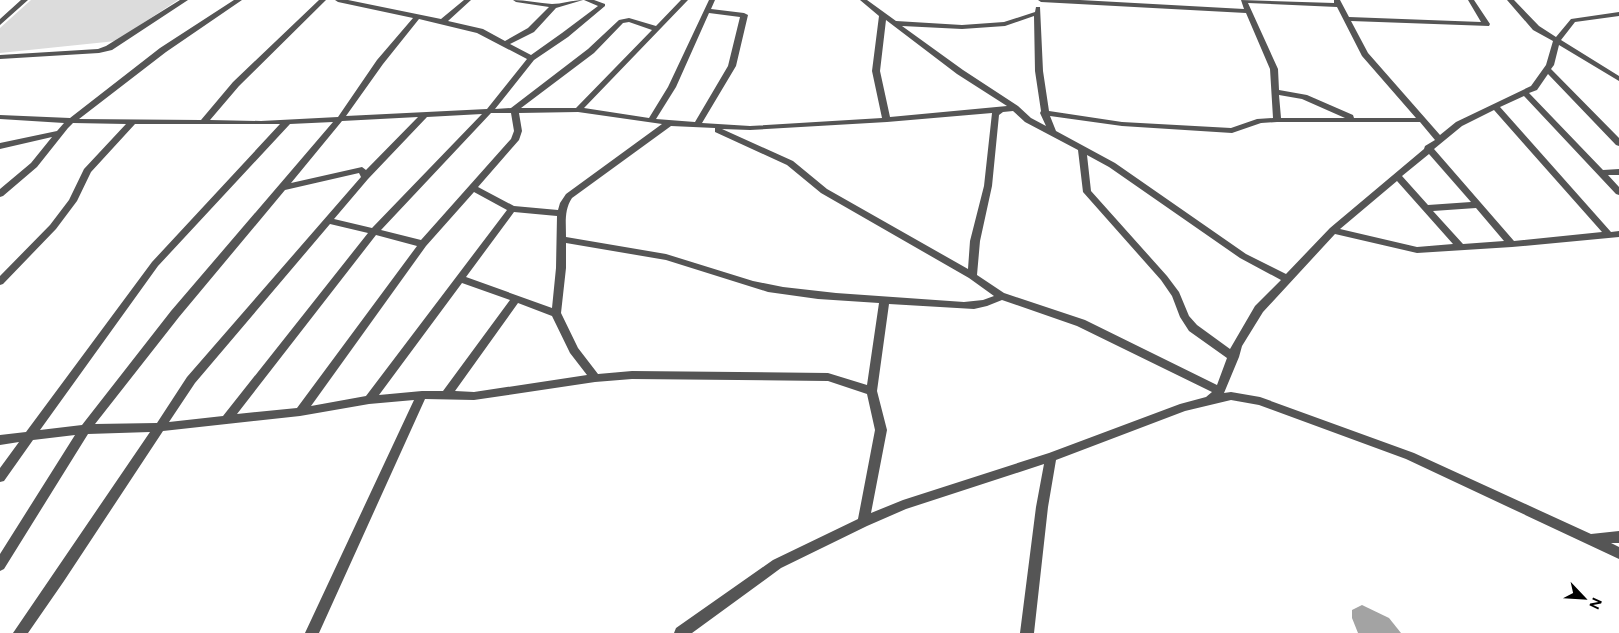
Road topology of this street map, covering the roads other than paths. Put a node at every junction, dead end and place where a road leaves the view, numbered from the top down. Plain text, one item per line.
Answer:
1 (25, 0) edge
2 (186, 0) edge
3 (239, 0) edge
4 (323, 0) edge
5 (338, 0) edge
6 (468, 0) edge
7 (516, 0) edge
8 (580, 0) edge
9 (587, 0) edge
10 (685, 0) edge
11 (712, 0) edge
12 (863, 0) edge
13 (1039, 0) edge
14 (1471, 0) edge
15 (1510, 0) edge
16 (1338, 3) edge
17 (554, 6) junction
18 (707, 11) junction
19 (1248, 11) junction
20 (1038, 13) junction
21 (1619, 14) edge
22 (883, 15) junction
23 (417, 17) junction
24 (1346, 19) junction
25 (442, 22) junction
26 (0, 23) edge
27 (893, 23) junction
28 (657, 29) junction
29 (1556, 42) junction
30 (504, 44) junction
31 (0, 57) edge
32 (531, 58) junction
33 (1548, 70) junction
34 (1619, 79) edge
35 (1276, 92) junction
36 (1525, 93) junction
37 (1495, 106) junction
38 (1015, 108) junction
39 (514, 110) junction
40 (578, 110) junction
41 (489, 111) junction
42 (999, 112) junction
43 (1044, 113) junction
44 (424, 114) junction
45 (0, 117) edge
46 (340, 119) junction
47 (652, 119) junction
48 (887, 120) junction
49 (1278, 120) junction
50 (1360, 120) junction
51 (1422, 120) junction
52 (72, 121) junction
53 (132, 122) junction
54 (287, 122) junction
55 (203, 123) junction
56 (669, 123) junction
57 (697, 125) junction
58 (710, 126) junction
59 (58, 133) junction
60 (1052, 133) junction
61 (1440, 140) junction
62 (1619, 143) edge
63 (0, 146) edge
64 (1082, 148) junction
65 (1428, 148) junction
66 (1619, 172) edge
67 (1600, 173) junction
68 (1397, 176) junction
69 (365, 177) junction
70 (280, 188) junction
71 (472, 188) junction
72 (1619, 192) edge
73 (0, 194) edge
74 (1477, 206) junction
75 (1426, 208) junction
76 (512, 209) junction
77 (561, 213) junction
78 (328, 220) junction
79 (1333, 230) junction
80 (374, 232) junction
81 (1619, 234) edge
82 (1609, 235) junction
83 (561, 239) junction
84 (424, 244) junction
85 (1512, 244) junction
86 (1461, 247) junction
87 (972, 276) junction
88 (461, 279) junction
89 (1287, 280) junction
90 (0, 282) edge
91 (1001, 296) junction
92 (517, 298) junction
93 (884, 302) junction
94 (556, 313) junction
95 (1234, 357) junction
96 (595, 378) junction
97 (872, 391) junction
98 (1220, 391) junction
99 (446, 395) junction
100 (422, 396) junction
101 (1210, 399) junction
102 (370, 400) junction
103 (300, 412) junction
104 (226, 420) junction
105 (161, 427) junction
106 (85, 429) junction
107 (29, 438) junction
108 (0, 440) edge
109 (1051, 457) junction
110 (0, 477) edge
111 (863, 522) junction
112 (1619, 537) edge
113 (1591, 540) junction
114 (1619, 553) edge
115 (0, 565) edge
116 (20, 633) edge
117 (312, 633) edge
118 (681, 633) edge
119 (1027, 633) edge

1 - 26 street
2 - 31 street
3 - 52 street
4 - 55 street
5 - 23 street
6 - 25 street
7 - 17 street
8 - 17 street
9 - 32 street
10 - 28 street
11 - 18 street
12 - 22 street
13 - 19 street
13 - 20 street
14 - 24 street
15 - 29 street
16 - 19 street
16 - 24 street
17 - 30 street
18 - 47 street
18 - 57 street
19 - 35 street
20 - 27 street
20 - 43 street
21 - 29 street
22 - 27 street
22 - 48 street
23 - 25 street
23 - 46 street
24 - 51 street
25 - 30 street
27 - 38 street
28 - 39 street
28 - 40 street
29 - 33 street
29 - 34 street
30 - 32 street
32 - 41 street
33 - 36 street
33 - 62 street
35 - 49 street
35 - 50 street
36 - 37 street
36 - 67 street
37 - 61 street
37 - 82 street
38 - 42 street
38 - 60 street
39 - 40 street
39 - 41 street
39 - 71 street
40 - 47 street
41 - 44 street
41 - 80 street
42 - 48 street
42 - 87 street
43 - 49 street
43 - 60 street
44 - 46 street
44 - 69 street
45 - 52 street
46 - 54 street
46 - 70 street
47 - 56 street
48 - 58 street
49 - 50 street
50 - 51 street
51 - 61 street
52 - 53 street
52 - 59 street
53 - 55 street
53 - 90 street
54 - 55 street
54 - 107 street
56 - 57 street
56 - 77 street
57 - 58 street
58 - 87 street
59 - 63 street
59 - 73 street
60 - 64 street
61 - 65 street
64 - 89 street
64 - 95 street
65 - 68 street
65 - 74 street
66 - 67 street
67 - 72 street
68 - 75 street
68 - 79 street
69 - 70 street
69 - 78 street
70 - 106 street
71 - 76 street
71 - 84 street
74 - 75 street
74 - 85 street
75 - 86 street
76 - 77 street
76 - 88 street
77 - 83 street
78 - 80 street
78 - 105 street
79 - 86 street
79 - 89 street
80 - 84 street
80 - 104 street
81 - 82 street
82 - 85 street
83 - 93 street
83 - 94 street
84 - 103 street
85 - 86 street
87 - 91 street
88 - 92 street
88 - 102 street
89 - 95 street
91 - 93 street
91 - 98 street
92 - 94 street
92 - 99 street
93 - 97 street
94 - 96 street
95 - 98 street
96 - 97 street
96 - 99 street
97 - 111 street
98 - 101 street
99 - 100 street
100 - 102 street
100 - 117 street
101 - 109 street
101 - 113 street
102 - 103 street
103 - 104 street
104 - 105 street
105 - 106 street
105 - 116 street
106 - 107 street
106 - 115 street
107 - 108 street
107 - 110 street
109 - 111 street
109 - 119 street
111 - 118 street
112 - 113 street
113 - 114 street

